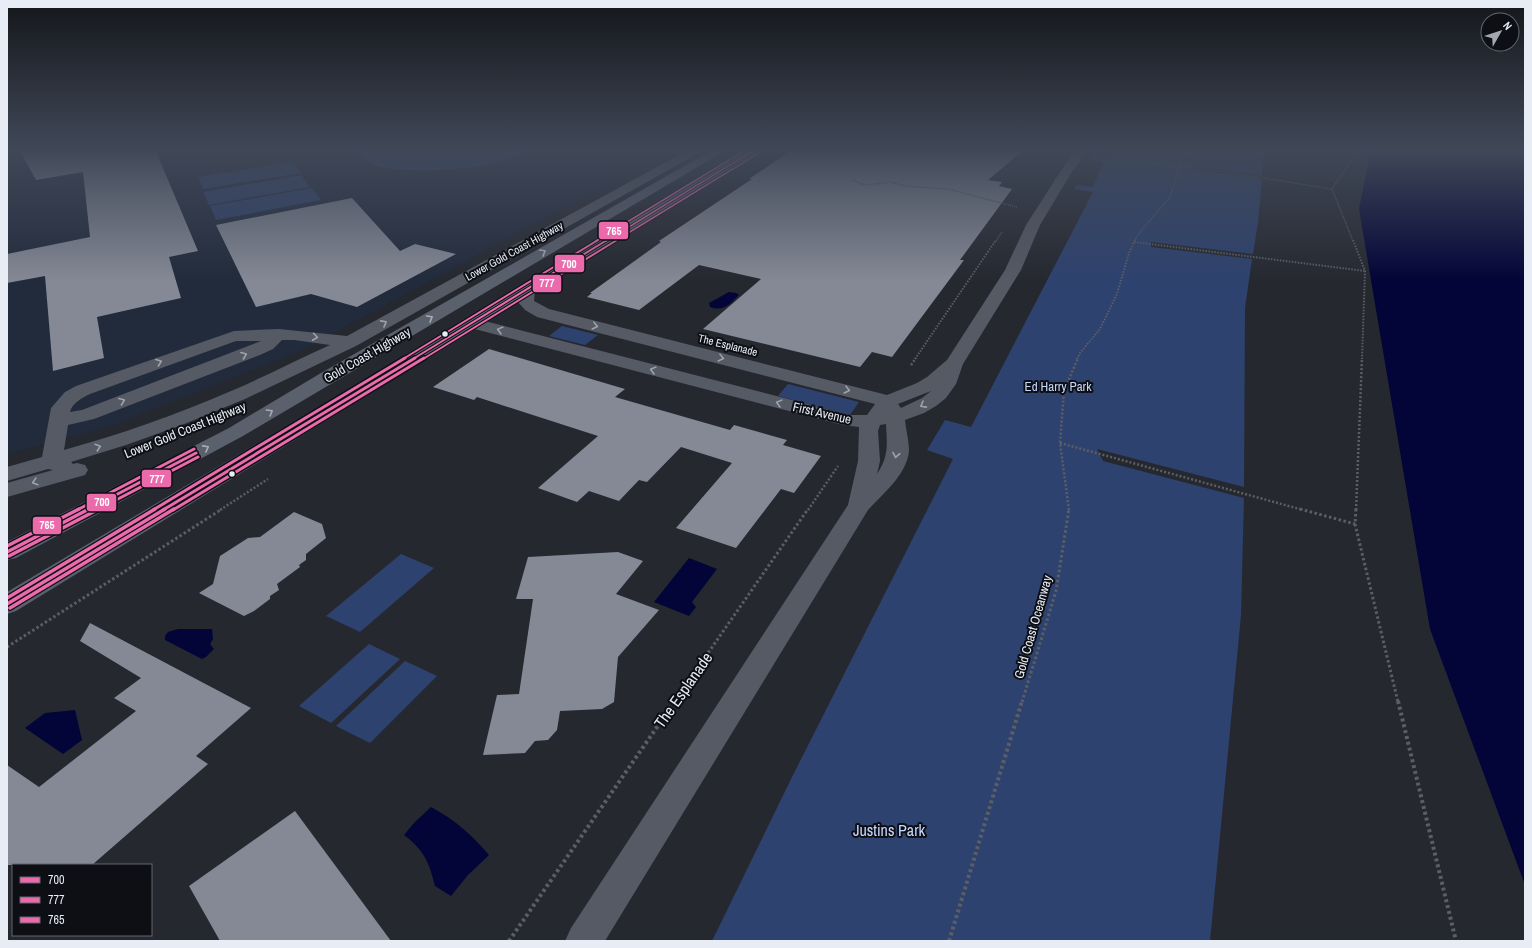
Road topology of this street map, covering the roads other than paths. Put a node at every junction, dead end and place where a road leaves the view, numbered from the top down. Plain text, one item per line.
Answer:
1 (618, 193) edge
2 (645, 193) edge
3 (684, 193) edge
4 (1052, 193) edge
5 (526, 290) junction
6 (557, 317) junction
7 (473, 323) junction
8 (278, 334) junction
9 (527, 338) junction
10 (350, 342) junction
11 (891, 409) junction
12 (58, 421) junction
13 (872, 421) junction
14 (52, 461) junction
15 (91, 466) junction
16 (7, 474) edge
17 (7, 490) edge
18 (858, 505) junction
19 (7, 552) edge
20 (7, 604) edge
21 (584, 941) edge

10 -> 1 street, Lower Gold Coast Highway
19 -> 2 highway, Gold Coast Highway
3 - 5 highway, Gold Coast Highway
4 - 11 street
5 - 6 street, First Avenue
5 - 7 highway, Gold Coast Highway
6 - 9 street
6 -> 11 street, First Avenue
9 -> 7 street, First Avenue
7 - 20 highway, Gold Coast Highway
8 -> 10 street
12 -> 8 street
12 -> 8 street
13 -> 9 street, First Avenue
14 -> 10 street, Lower Gold Coast Highway
10 - 15 street, Lower Gold Coast Highway
11 - 13 street, First Avenue
11 -> 18 street
12 - 14 street
13 - 18 street
14 - 15 street
14 - 16 street, Lower Gold Coast Highway
15 -> 17 street, Lower Gold Coast Highway
18 - 21 street

